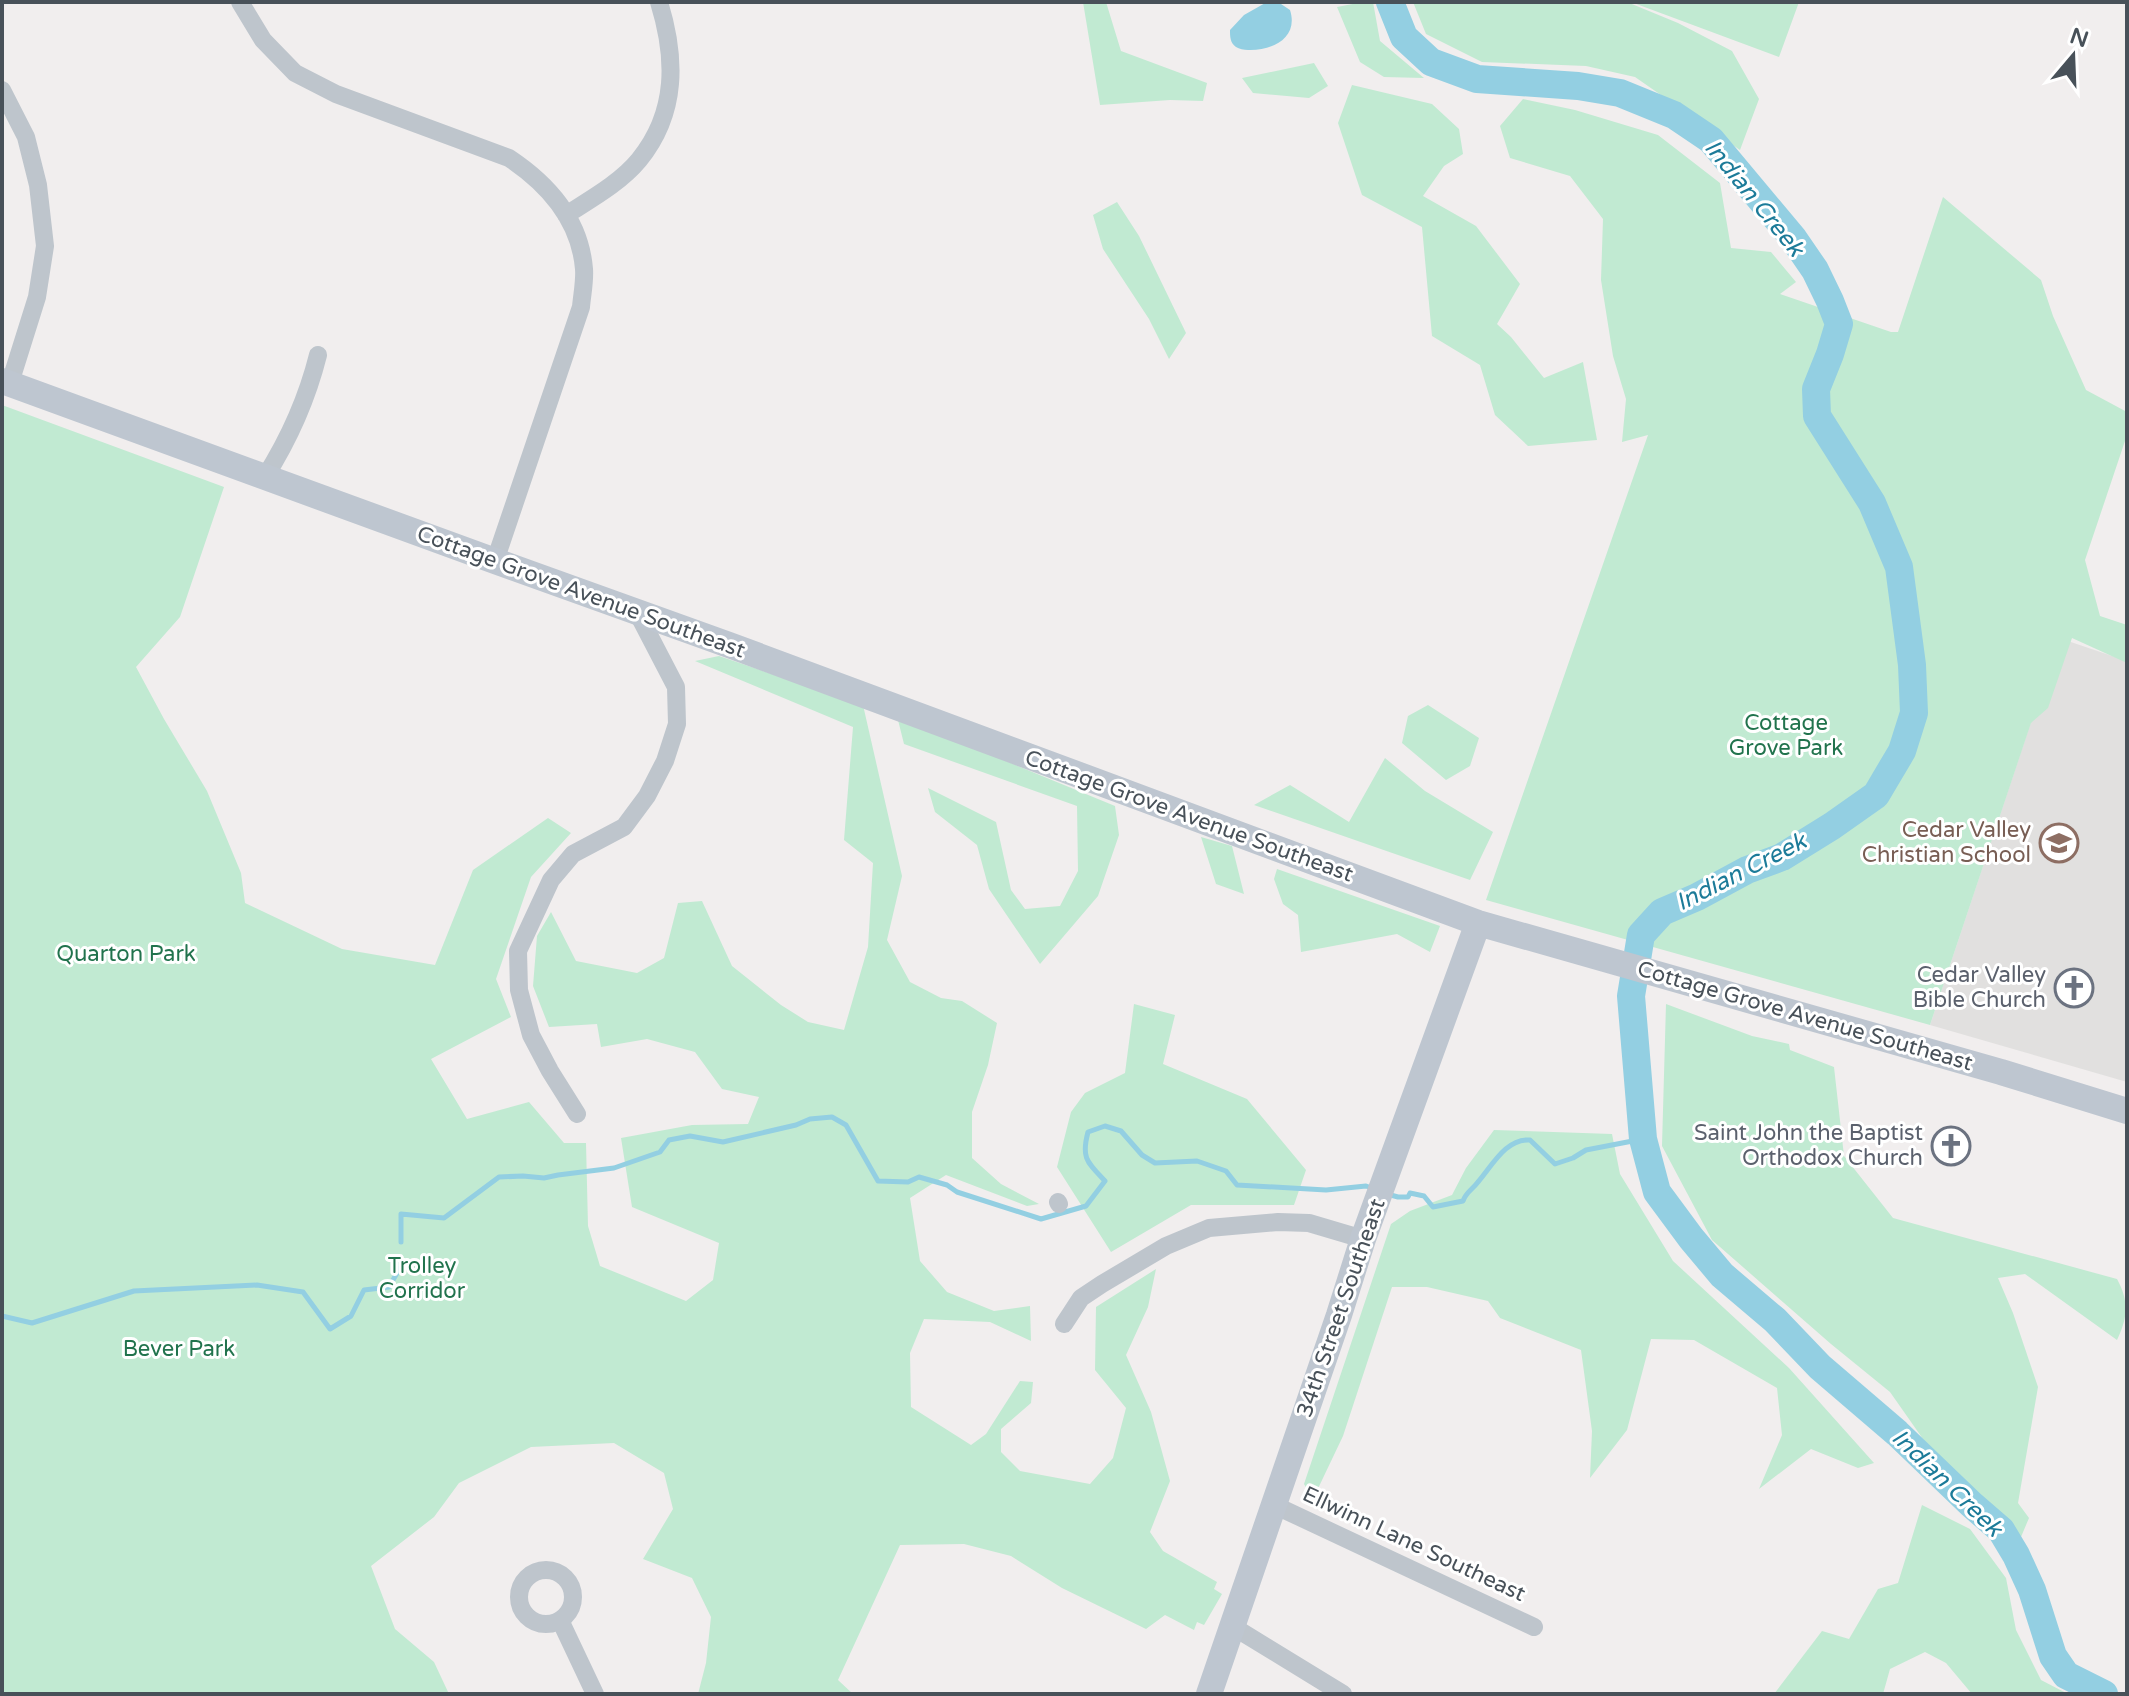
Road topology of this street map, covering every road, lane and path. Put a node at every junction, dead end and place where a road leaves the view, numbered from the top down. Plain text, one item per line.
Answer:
1 (240, 2) edge
2 (659, 2) edge
3 (5, 101) edge
4 (566, 215) junction
5 (318, 355) dead end
6 (6, 382) edge
7 (265, 477) junction
8 (495, 561) junction
9 (637, 612) junction
10 (1478, 923) junction
11 (2127, 1111) edge
12 (577, 1114) dead end
13 (1363, 1239) junction
14 (1064, 1324) dead end
15 (1274, 1505) junction
16 (560, 1620) dead end
17 (1232, 1626) junction
18 (1534, 1627) dead end
19 (595, 1694) edge
20 (1209, 1694) edge
21 (1343, 1694) edge

1 - 4 street
2 - 4 street
3 - 6 street
4 - 8 street
5 - 7 street
6 - 7 main road, Cottage Grove Avenue Southeast
7 - 8 main road, Cottage Grove Avenue Southeast
8 - 9 main road, Cottage Grove Avenue Southeast
9 - 10 main road, Cottage Grove Avenue Southeast
9 - 12 street
10 - 11 main road, Cottage Grove Avenue Southeast
10 - 13 main road, 34th Street Southeast
13 - 14 street
13 - 15 main road, 34th Street Southeast
15 - 17 main road, 34th Street Southeast
15 - 18 street, Ellwinn Lane Southeast
16 - 19 street
17 - 20 main road, 34th Street Southeast
17 - 21 street

